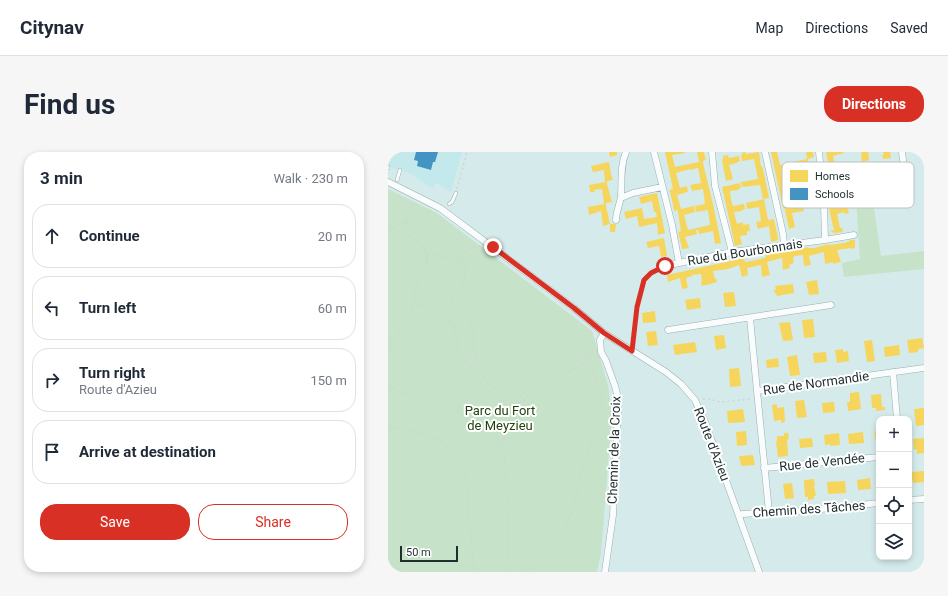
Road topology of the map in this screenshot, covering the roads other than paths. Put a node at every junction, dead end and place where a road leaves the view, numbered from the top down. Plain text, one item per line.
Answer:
1 (626, 152) edge
2 (654, 152) edge
3 (712, 152) edge
4 (764, 152) edge
5 (819, 152) edge
6 (902, 152) edge
7 (820, 162) edge
8 (903, 162) edge
9 (400, 170) dead end
10 (397, 180) dead end
11 (388, 182) edge
12 (662, 187) junction
13 (456, 193) road end
14 (620, 198) junction
15 (449, 204) dead end
16 (824, 208) edge
17 (616, 220) dead end
18 (854, 235) dead end
19 (825, 240) junction
20 (784, 244) junction
21 (732, 252) junction
22 (679, 263) junction
23 (665, 266) road end
24 (831, 305) dead end
25 (750, 318) junction
26 (668, 330) dead end
27 (604, 333) junction
28 (924, 368) edge
29 (893, 372) junction
30 (757, 390) junction
31 (897, 416) edge
32 (876, 457) edge
33 (764, 468) junction
34 (924, 499) edge
35 (912, 500) edge
36 (876, 504) edge
37 (769, 512) junction
38 (739, 515) junction
39 (605, 572) edge
40 (759, 572) edge

1 - 14 street
2 - 12 street
3 - 21 street
4 - 20 street
5 - 7 street
6 - 8 street
9 - 10 lane
11 - 27 street, Route d'Azieu
12 - 14 street
12 - 22 street
13 - 15 lane
14 - 17 street
16 - 19 street
18 - 19 street, Rue du Bourbonnais
19 - 20 street, Rue du Bourbonnais
20 - 21 street, Rue du Bourbonnais
21 - 22 street, Rue du Bourbonnais
22 - 23 street, Rue du Bourbonnais
24 - 25 street
25 - 26 street
25 - 30 street
27 - 38 street, Route d'Azieu
27 - 39 street, Chemin de la Croix
28 - 29 street, Rue de Normandie
29 - 30 street, Rue de Normandie
29 - 31 street
30 - 33 street, Rue de Normandie
32 - 33 street, Rue de Vendée
33 - 37 street, Rue de Normandie
34 - 35 street
36 - 37 street, Chemin des Tâches
37 - 38 street, Chemin des Tâches
38 - 40 street, Route d'Azieu

